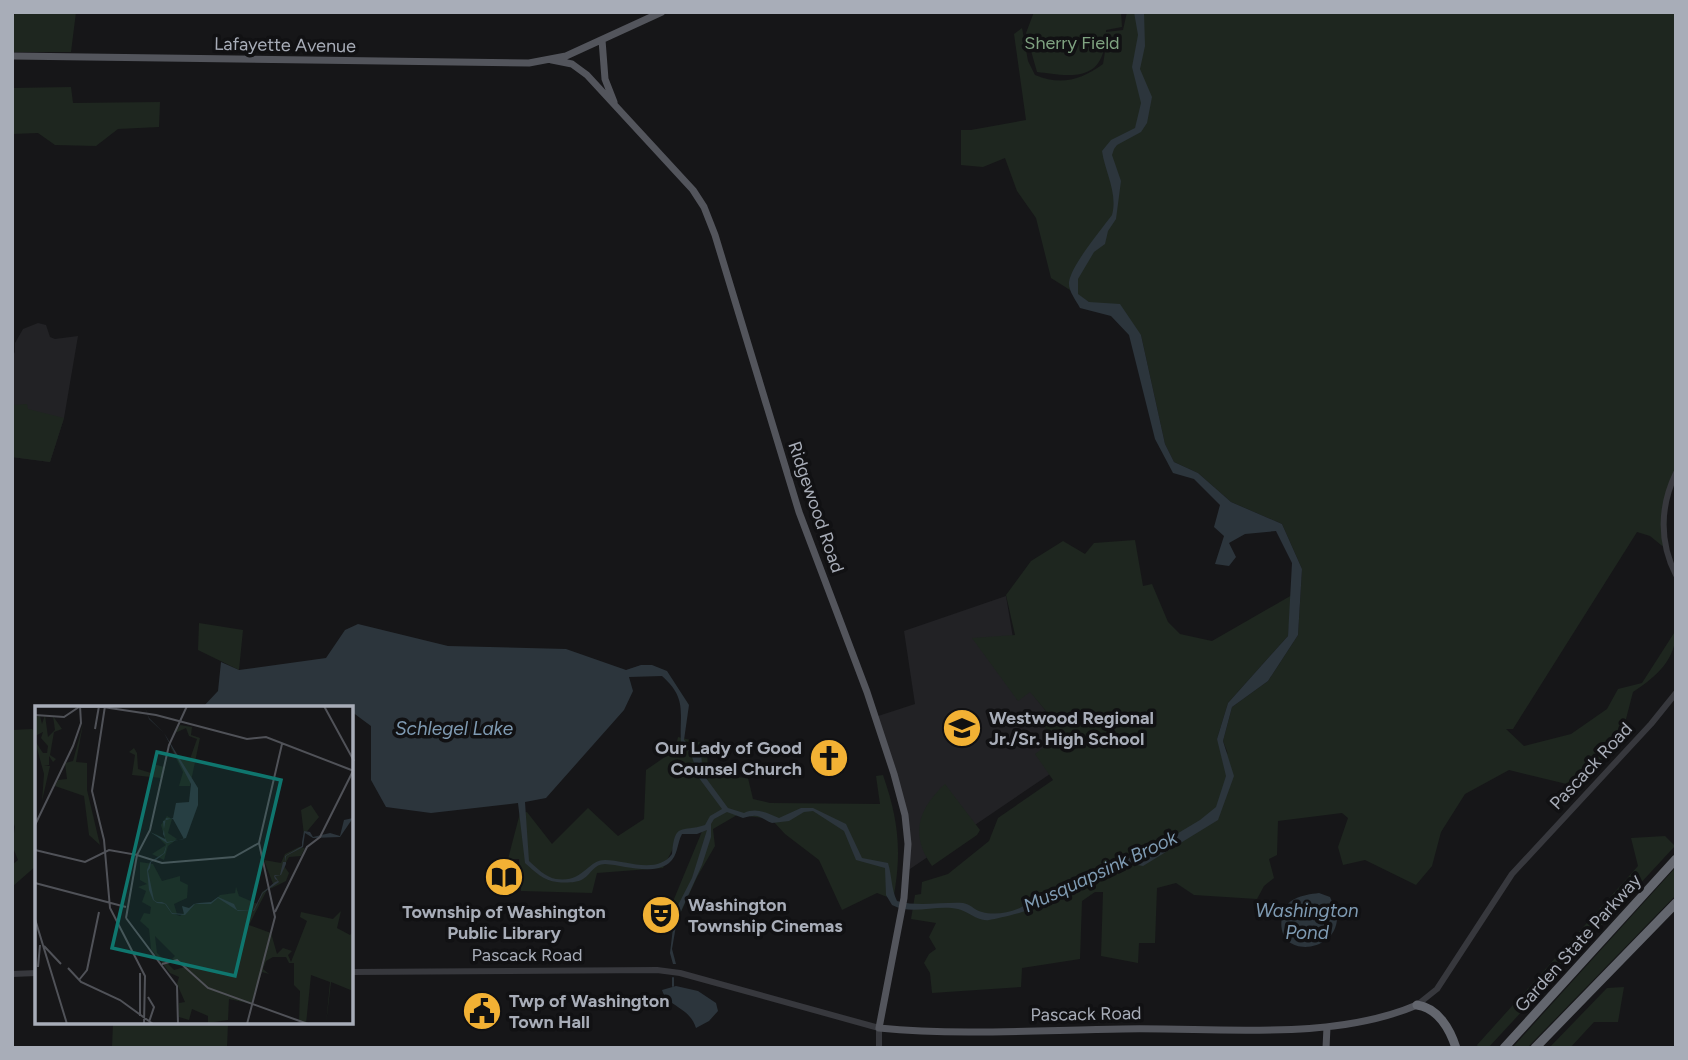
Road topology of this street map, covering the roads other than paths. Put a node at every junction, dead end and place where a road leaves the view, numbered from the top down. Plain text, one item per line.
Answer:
1 (662, 12) edge
2 (602, 40) junction
3 (12, 56) edge
4 (555, 60) junction
5 (618, 109) junction
6 (1676, 473) edge
7 (1676, 575) edge
8 (1676, 692) edge
9 (1676, 859) edge
10 (1676, 903) edge
11 (354, 972) edge
12 (35, 973) edge
13 (12, 974) edge
14 (1417, 1004) junction
15 (1327, 1027) junction
16 (879, 1028) junction
17 (878, 1048) edge
18 (1326, 1048) edge
19 (1455, 1048) edge
20 (1504, 1048) edge
21 (1535, 1048) edge

1 - 2 main road
2 - 4 main road
2 - 5 main road
3 - 4 main road, Lafayette Avenue
4 - 5 main road, Ridgewood Road
5 - 16 main road, Ridgewood Road
6 - 7 street
8 - 14 street, Pascack Road
9 - 20 highway, Garden State Parkway
10 - 21 highway
11 - 16 street, Pascack Road
12 - 13 street
14 - 15 main road, Pascack Road
14 - 19 highway
15 - 16 main road, Pascack Road
15 - 18 main road
16 - 17 street

